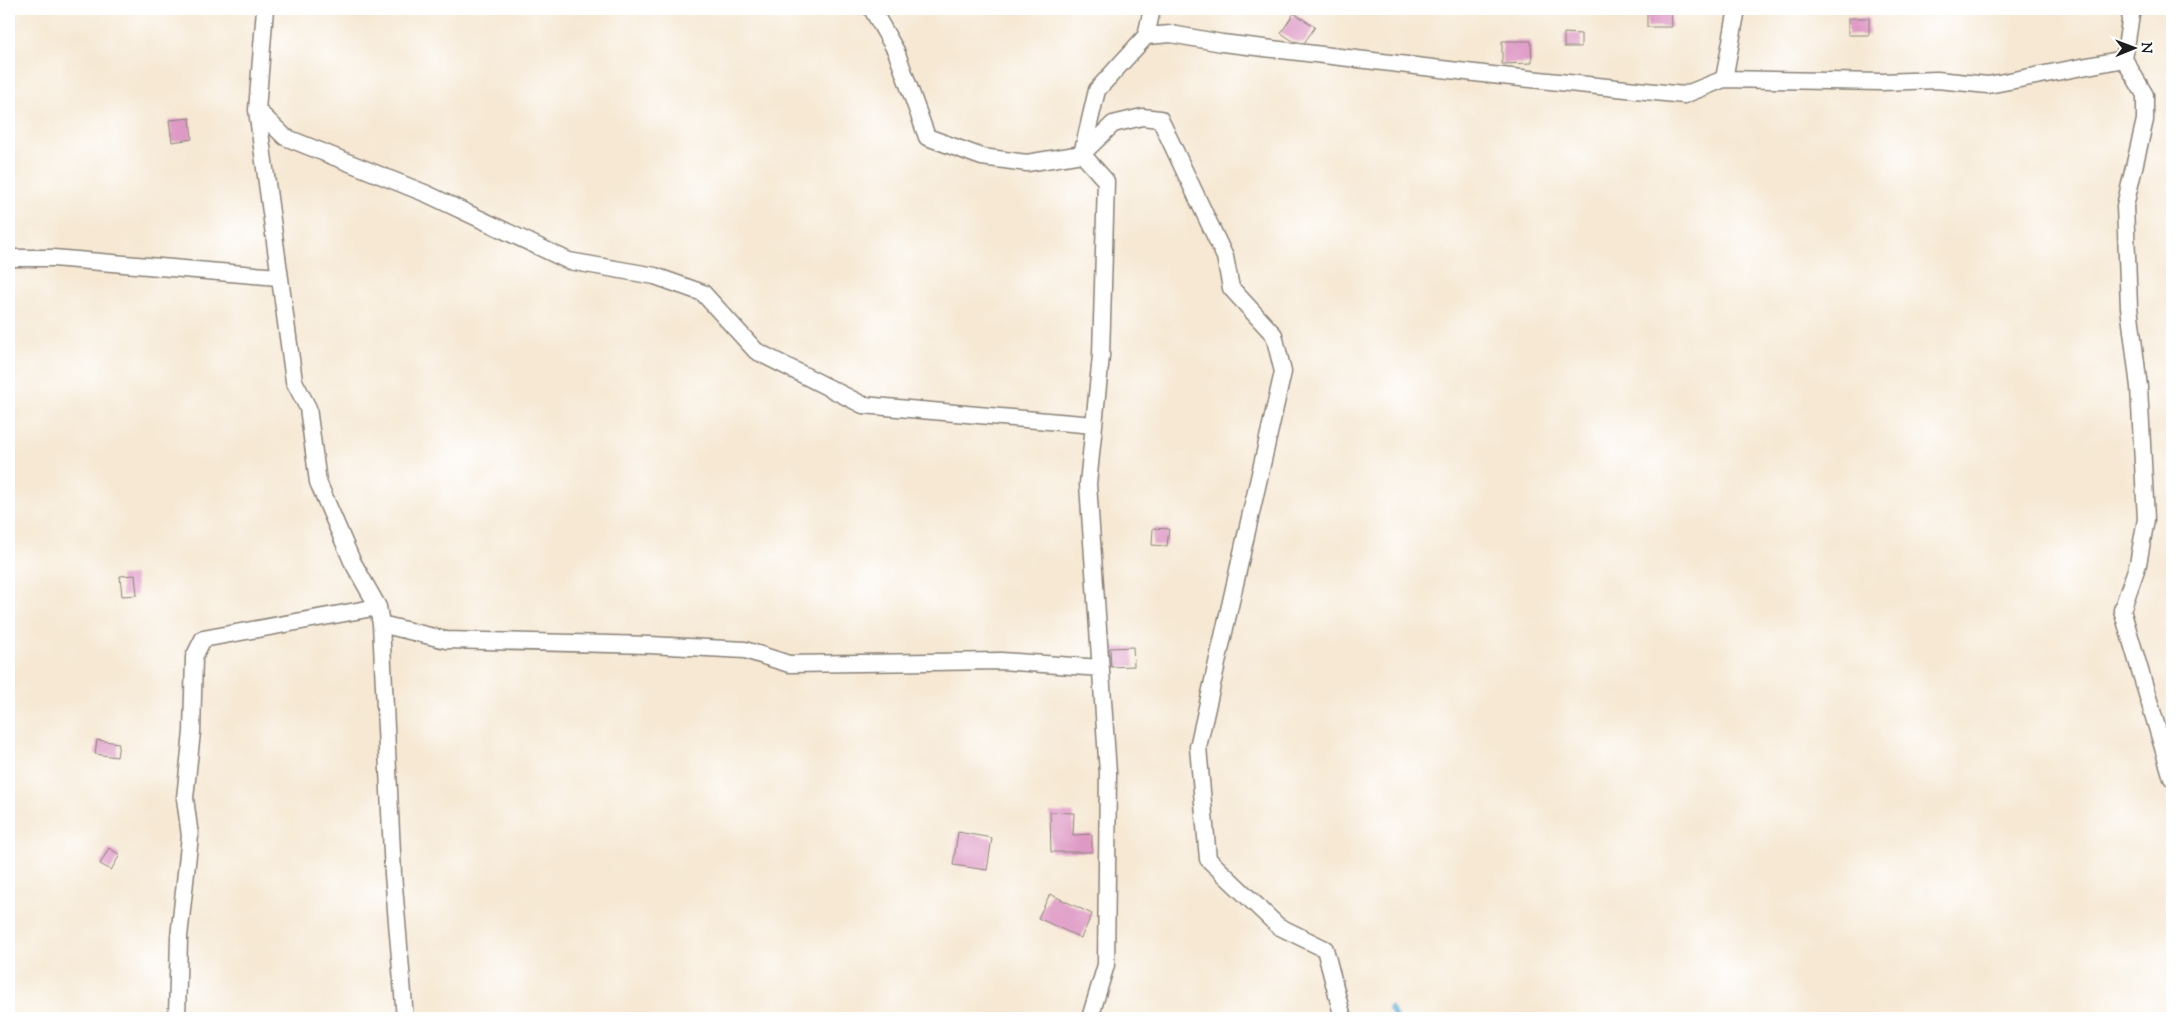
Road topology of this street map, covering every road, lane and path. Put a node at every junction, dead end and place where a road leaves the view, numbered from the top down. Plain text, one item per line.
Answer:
1 (265, 9) edge
2 (872, 9) edge
3 (1152, 9) edge
4 (1737, 9) edge
5 (2132, 9) edge
6 (1146, 36) junction
7 (2124, 59) junction
8 (1724, 79) junction
9 (257, 110) junction
10 (1082, 154) junction
11 (9, 258) edge
12 (278, 278) junction
13 (1094, 425) junction
14 (378, 607) junction
15 (381, 624) junction
16 (1101, 668) junction
17 (2172, 778) edge
18 (177, 1018) edge
19 (405, 1018) edge
20 (1090, 1018) edge
21 (1343, 1018) edge

1 - 9 street
2 - 10 street
3 - 6 street
4 - 8 street
5 - 7 street
6 - 8 street
6 - 10 street
7 - 8 street
7 - 17 street
9 - 12 street
9 - 13 street
10 - 13 street
10 - 21 street
11 - 12 street
12 - 14 street
13 - 16 street
14 - 15 street
14 - 18 street
15 - 16 street
15 - 19 street
16 - 20 street

